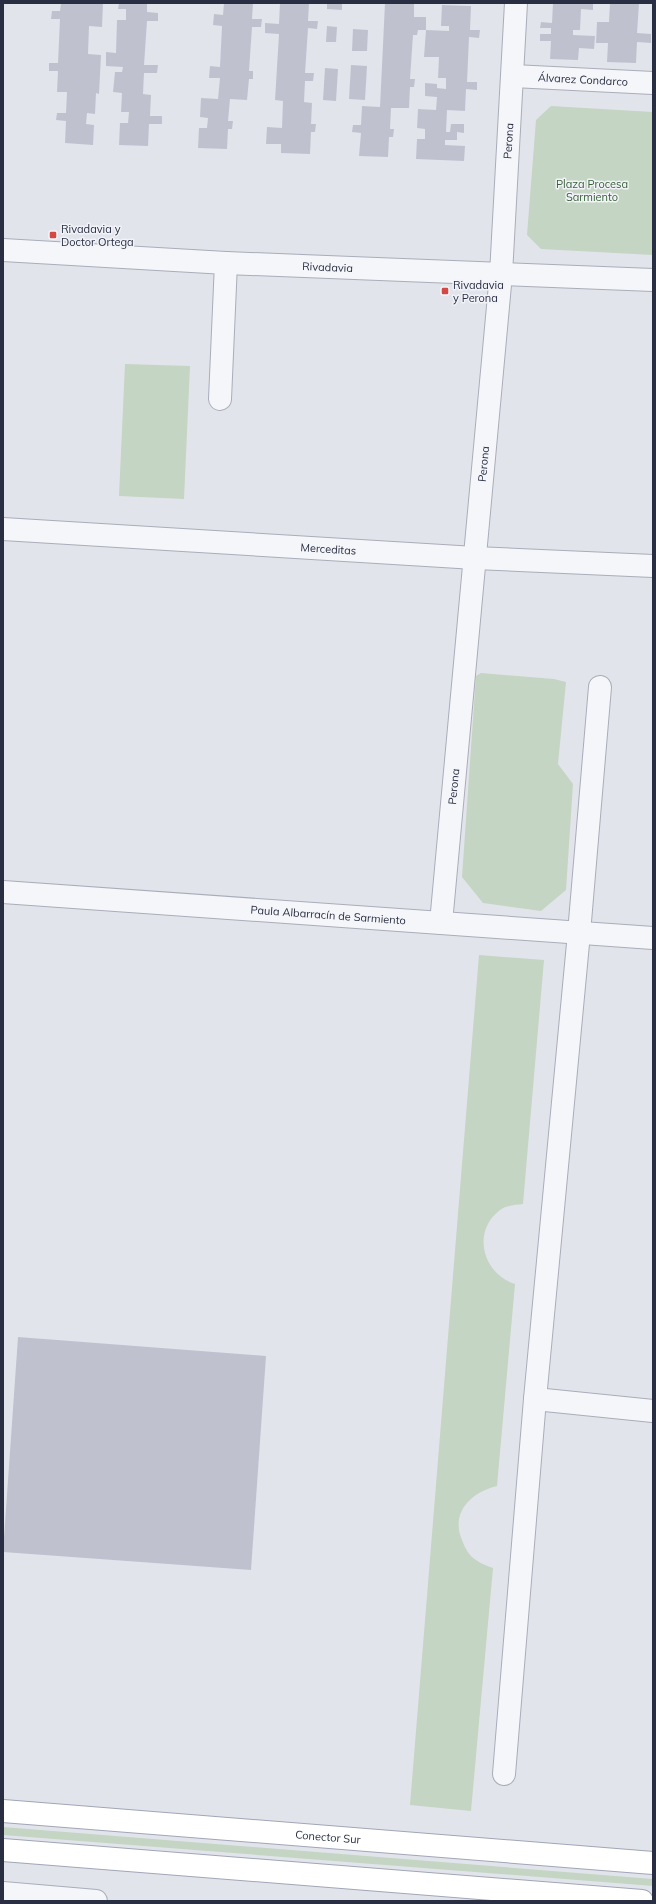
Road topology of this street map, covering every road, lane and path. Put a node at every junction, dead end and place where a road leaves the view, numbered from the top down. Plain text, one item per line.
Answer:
1 (516, 3) edge
2 (512, 76) junction
3 (653, 83) edge
4 (3, 250) edge
5 (226, 263) junction
6 (501, 274) junction
7 (653, 280) edge
8 (220, 398) dead end
9 (3, 529) edge
10 (475, 558) junction
11 (653, 566) edge
12 (600, 687) dead end
13 (3, 892) edge
14 (441, 923) junction
15 (579, 933) junction
16 (653, 938) edge
17 (535, 1399) junction
18 (653, 1411) edge
19 (504, 1774) dead end
20 (3, 1811) edge
21 (3, 1850) edge
22 (653, 1863) edge
23 (3, 1893) edge
24 (96, 1901) edge
25 (642, 1901) edge

1 - 2 street, Perona
2 - 3 street, Álvarez Condarco
2 - 6 street, Perona
4 - 5 street, Rivadavia
5 - 6 street, Rivadavia
5 - 8 street
6 - 7 street, Rivadavia
6 - 10 street, Perona
9 - 10 street, Merceditas
10 - 11 street, Merceditas
10 - 14 street, Perona
12 - 15 street
13 - 14 street, Paula Albarracín de Sarmiento
14 - 15 street, Paula Albarracín de Sarmiento
15 - 16 street, Paula Albarracín de Sarmiento
15 - 17 street
17 - 18 street
17 - 19 street
20 - 22 main road, Conector Sur
21 - 25 main road
23 - 24 street

